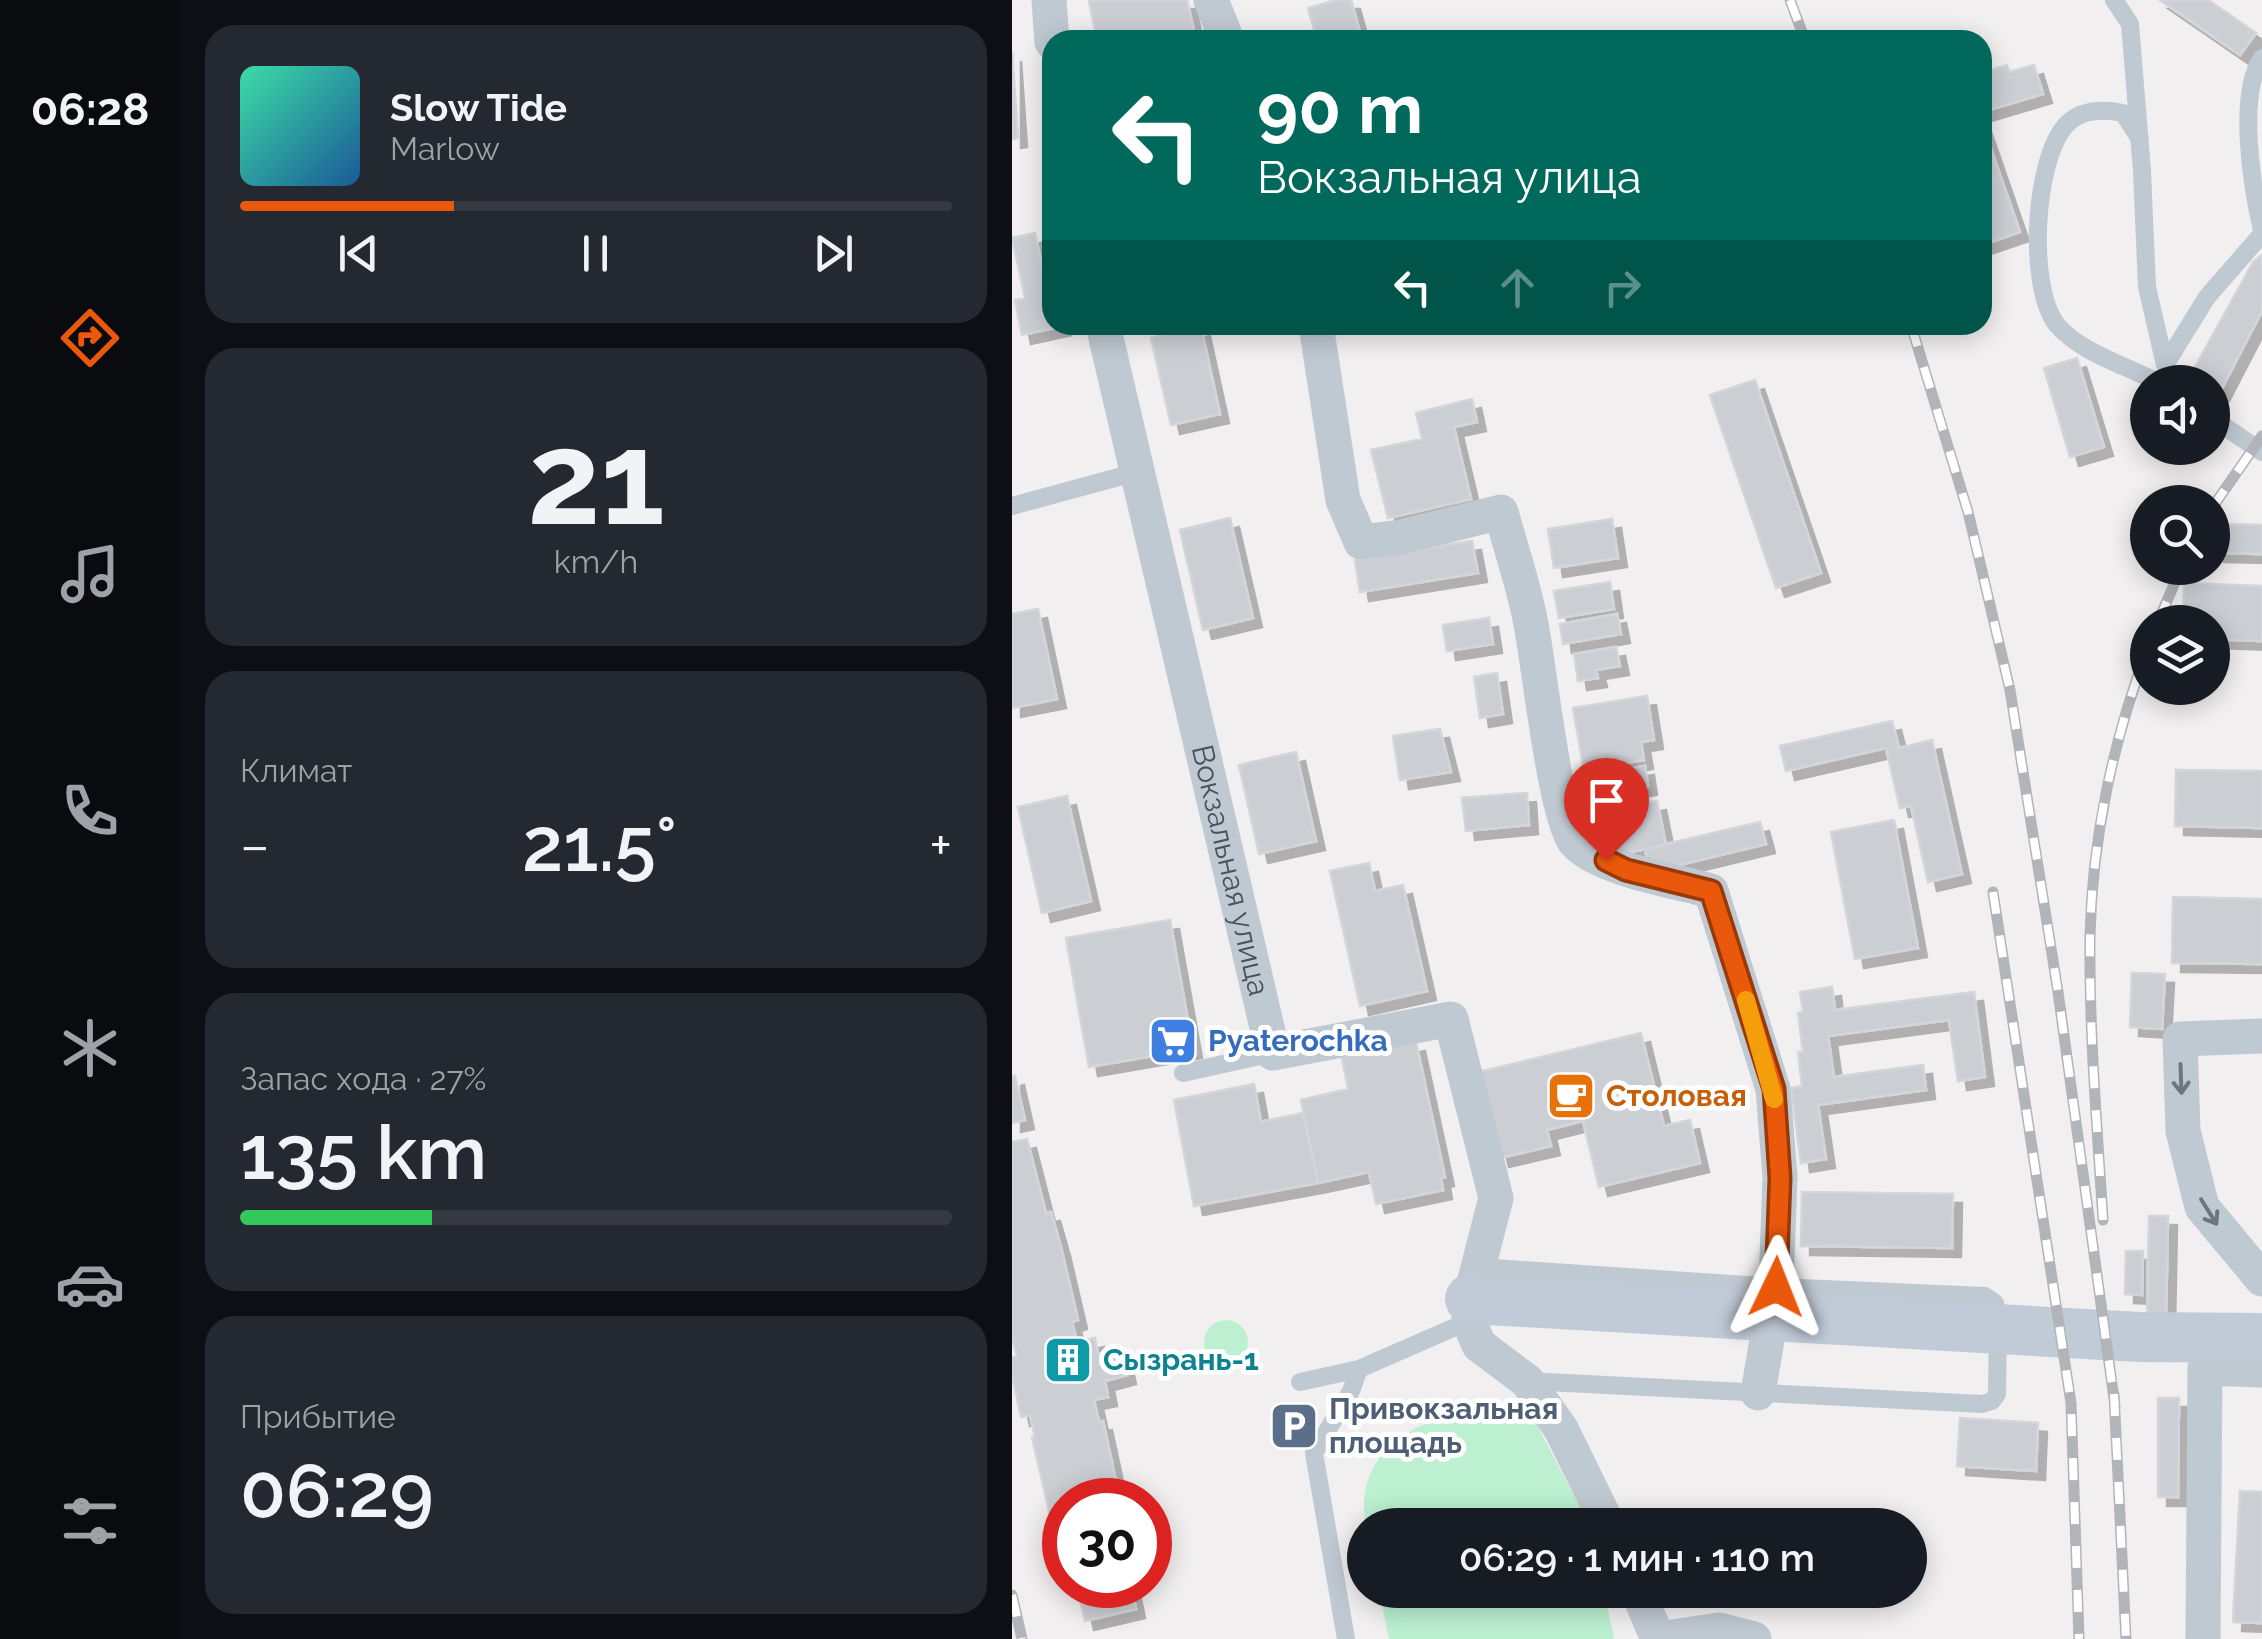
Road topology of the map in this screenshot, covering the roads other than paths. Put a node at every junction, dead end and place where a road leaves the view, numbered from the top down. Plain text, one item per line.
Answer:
1 (1048, 0) edge
2 (1211, 0) edge
3 (2114, 0) edge
4 (1051, 30) edge
5 (1223, 30) edge
6 (2262, 58) edge
7 (2140, 139) junction
8 (2262, 232) edge
9 (1104, 335) edge
10 (1318, 335) edge
11 (2133, 365) edge
12 (2163, 365) edge
13 (2171, 365) edge
14 (2230, 430) edge
15 (2262, 452) edge
16 (1137, 472) junction
17 (1012, 506) edge
18 (2262, 1036) edge
19 (1273, 1052) junction
20 (1183, 1073) dead end
21 (2262, 1279) edge
22 (1776, 1287) junction
23 (1472, 1296) junction
24 (2262, 1338) edge
25 (1358, 1369) junction
26 (2262, 1370) edge
27 (1527, 1381) junction
28 (1300, 1382) dead end
29 (1758, 1393) junction
30 (1600, 1508) edge
31 (1645, 1608) edge
32 (1346, 1639) edge
33 (1658, 1639) edge
34 (1754, 1639) edge
35 (2203, 1639) edge

1 - 4 street
2 - 5 street
3 - 7 lane
6 - 8 lane
7 - 11 lane
7 - 12 lane
8 - 13 lane
9 - 16 street, Вокзальная улица
10 - 22 street
14 - 15 lane
16 - 17 lane
16 - 19 street, Вокзальная улица
18 -> 21 street
19 - 20 lane
19 - 23 street
22 - 23 lane
22 - 29 street
22 - 29 lane
23 - 24 street
23 - 25 lane
23 - 27 street
25 - 28 lane
25 - 32 lane
26 - 35 street
27 - 29 lane
27 - 30 street
31 - 33 street
33 - 34 street

